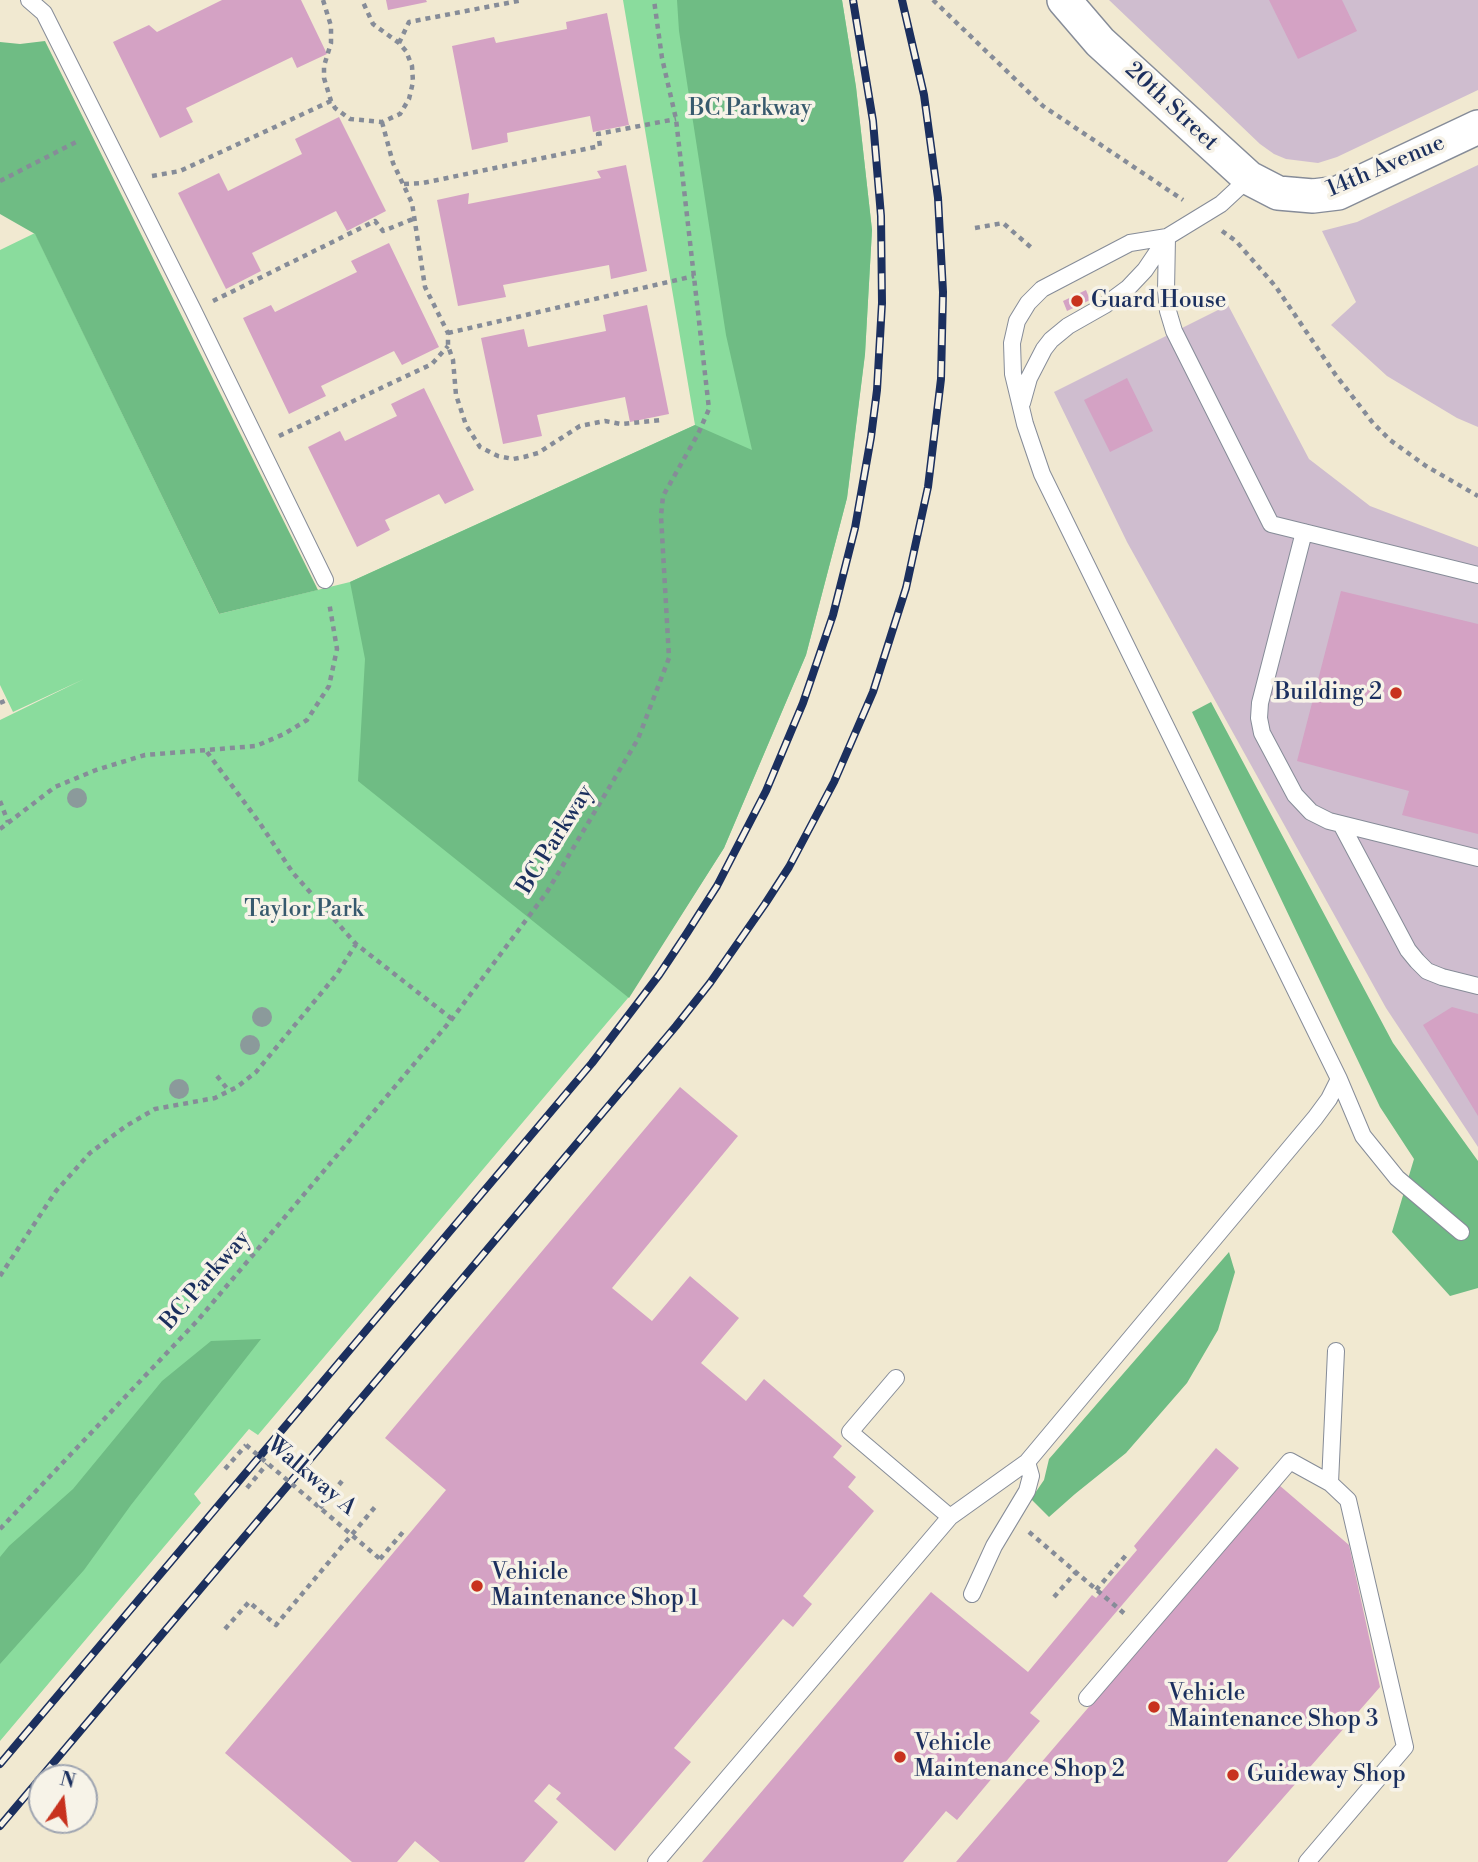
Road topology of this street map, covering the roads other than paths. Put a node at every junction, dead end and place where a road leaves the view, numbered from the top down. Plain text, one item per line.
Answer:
1 (29, 0) edge
2 (1064, 0) edge
3 (1478, 127) edge
4 (1249, 178) junction
5 (1291, 196) joint
6 (1167, 237) junction
7 (1021, 405) junction
8 (1304, 532) junction
9 (1478, 575) edge
10 (325, 580) road end
11 (1341, 824) junction
12 (1478, 858) edge
13 (1478, 986) edge
14 (1339, 1079) junction
15 (1461, 1232) dead end
16 (1336, 1351) dead end
17 (896, 1378) dead end
18 (1027, 1462) junction
19 (1330, 1483) junction
20 (950, 1517) junction
21 (972, 1594) dead end
22 (1087, 1698) dead end
23 (656, 1862) edge
24 (1307, 1862) edge

1 - 10 lane
2 - 4 street, 20th Street
3 - 5 street, 14th Avenue
4 - 5 street, 20th Street
4 - 6 lane
6 - 7 lane
6 - 7 lane
6 - 8 lane
7 - 14 lane
8 - 9 lane
8 - 11 lane
11 - 12 lane
11 - 13 lane
14 - 15 lane
14 - 18 lane
16 - 19 lane
17 - 20 lane
18 - 20 lane
18 - 21 lane
19 - 22 lane
19 - 24 lane
20 - 23 lane

